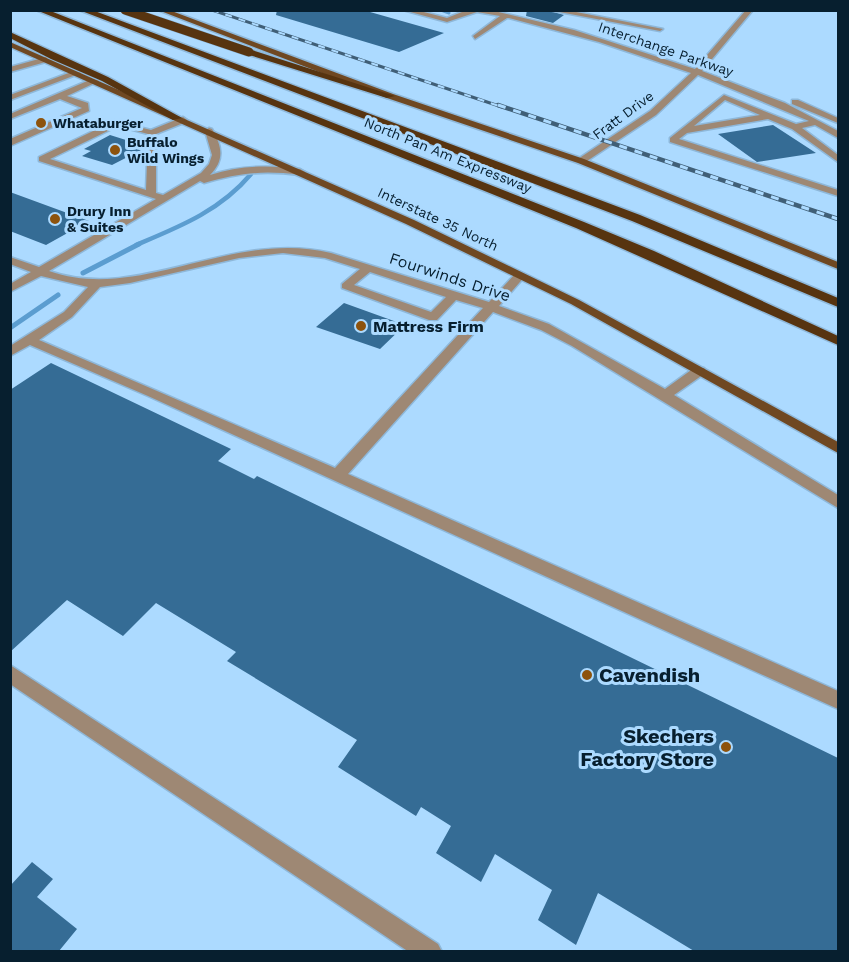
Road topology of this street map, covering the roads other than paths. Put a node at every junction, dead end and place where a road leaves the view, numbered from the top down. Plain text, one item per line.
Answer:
1 (40, 10) edge
2 (83, 10) edge
3 (127, 10) edge
4 (160, 10) edge
5 (406, 10) edge
6 (476, 10) edge
7 (552, 10) edge
8 (750, 10) edge
9 (521, 11) edge
10 (509, 15) edge
11 (660, 29) dead end
12 (10, 34) edge
13 (475, 37) dead end
14 (10, 44) edge
15 (46, 59) junction
16 (703, 66) junction
17 (11, 70) edge
18 (696, 72) junction
19 (77, 73) junction
20 (37, 80) junction
21 (95, 81) junction
22 (59, 96) junction
23 (390, 96) junction
24 (10, 98) edge
25 (329, 102) junction
26 (85, 105) junction
27 (769, 116) junction
28 (10, 117) edge
29 (180, 119) junction
30 (838, 121) edge
31 (815, 122) junction
32 (795, 127) junction
33 (209, 131) junction
34 (682, 132) junction
35 (152, 133) junction
36 (838, 135) edge
37 (10, 143) edge
38 (10, 147) edge
39 (838, 159) edge
40 (581, 161) junction
41 (300, 172) junction
42 (187, 186) junction
43 (152, 194) junction
44 (838, 194) edge
45 (165, 199) junction
46 (10, 260) edge
47 (838, 266) edge
48 (368, 268) junction
49 (39, 272) junction
50 (520, 275) junction
51 (96, 285) junction
52 (10, 289) edge
53 (454, 295) junction
54 (838, 303) edge
55 (491, 307) junction
56 (29, 340) junction
57 (838, 341) edge
58 (10, 352) edge
59 (699, 371) junction
60 (665, 395) junction
61 (838, 448) edge
62 (338, 476) junction
63 (838, 502) edge
64 (10, 673) edge
65 (838, 700) edge
66 (430, 951) edge

1 - 57 highway, North Pan Am Expressway
2 - 25 highway, North Pan Am Expressway
3 - 23 highway, bridge
3 - 25 highway
4 - 23 main road
5 - 6 street
6 - 10 street, Interchange Parkway
7 - 11 street
8 - 16 street, Fratt Drive
9 - 10 street, Interchange Parkway
9 - 16 street, Interchange Parkway
10 - 13 street
10 - 18 street, Interchange Parkway
12 - 29 highway
14 - 15 main road, Interstate 35 North
15 - 17 street
15 - 19 main road, Interstate 35 North
16 - 18 street, Fratt Drive
16 - 30 street, Interchange Parkway
17 - 20 street
18 - 31 street, Interchange Parkway
18 - 40 street, Fratt Drive
19 - 20 street
19 - 21 main road, Interstate 35 North
20 - 24 street
21 - 22 street
21 - 29 main road, Interstate 35 North
22 - 26 street
22 - 28 street
23 - 40 main road
25 - 54 highway, North Pan Am Expressway
26 - 37 street
26 - 38 street
27 - 32 street
27 - 34 street
27 - 34 street
29 - 33 main road, Interstate 35 North
29 - 35 street
31 - 32 street
31 - 36 street, Interchange Parkway
32 - 39 street
33 - 41 main road, Interstate 35 North
33 - 42 street
34 - 44 street
35 - 43 street
35 - 43 street
40 - 47 main road
41 - 42 street
41 - 50 main road, Interstate 35 North
42 - 45 street
43 - 45 street
45 - 49 street
46 - 49 street, Fourwinds Drive
48 - 51 street, Fourwinds Drive
48 - 53 street, Fourwinds Drive
48 - 53 street
49 - 51 street, Fourwinds Drive
49 - 52 street
50 - 55 street
50 - 59 main road, Interstate 35 North
51 - 56 street
53 - 55 street, Fourwinds Drive
55 - 60 street, Fourwinds Drive
55 - 62 street
56 - 58 street
56 - 62 street
59 - 60 street
59 - 61 main road, Interstate 35 North
60 - 63 street, Fourwinds Drive
62 - 65 street
64 - 66 street

